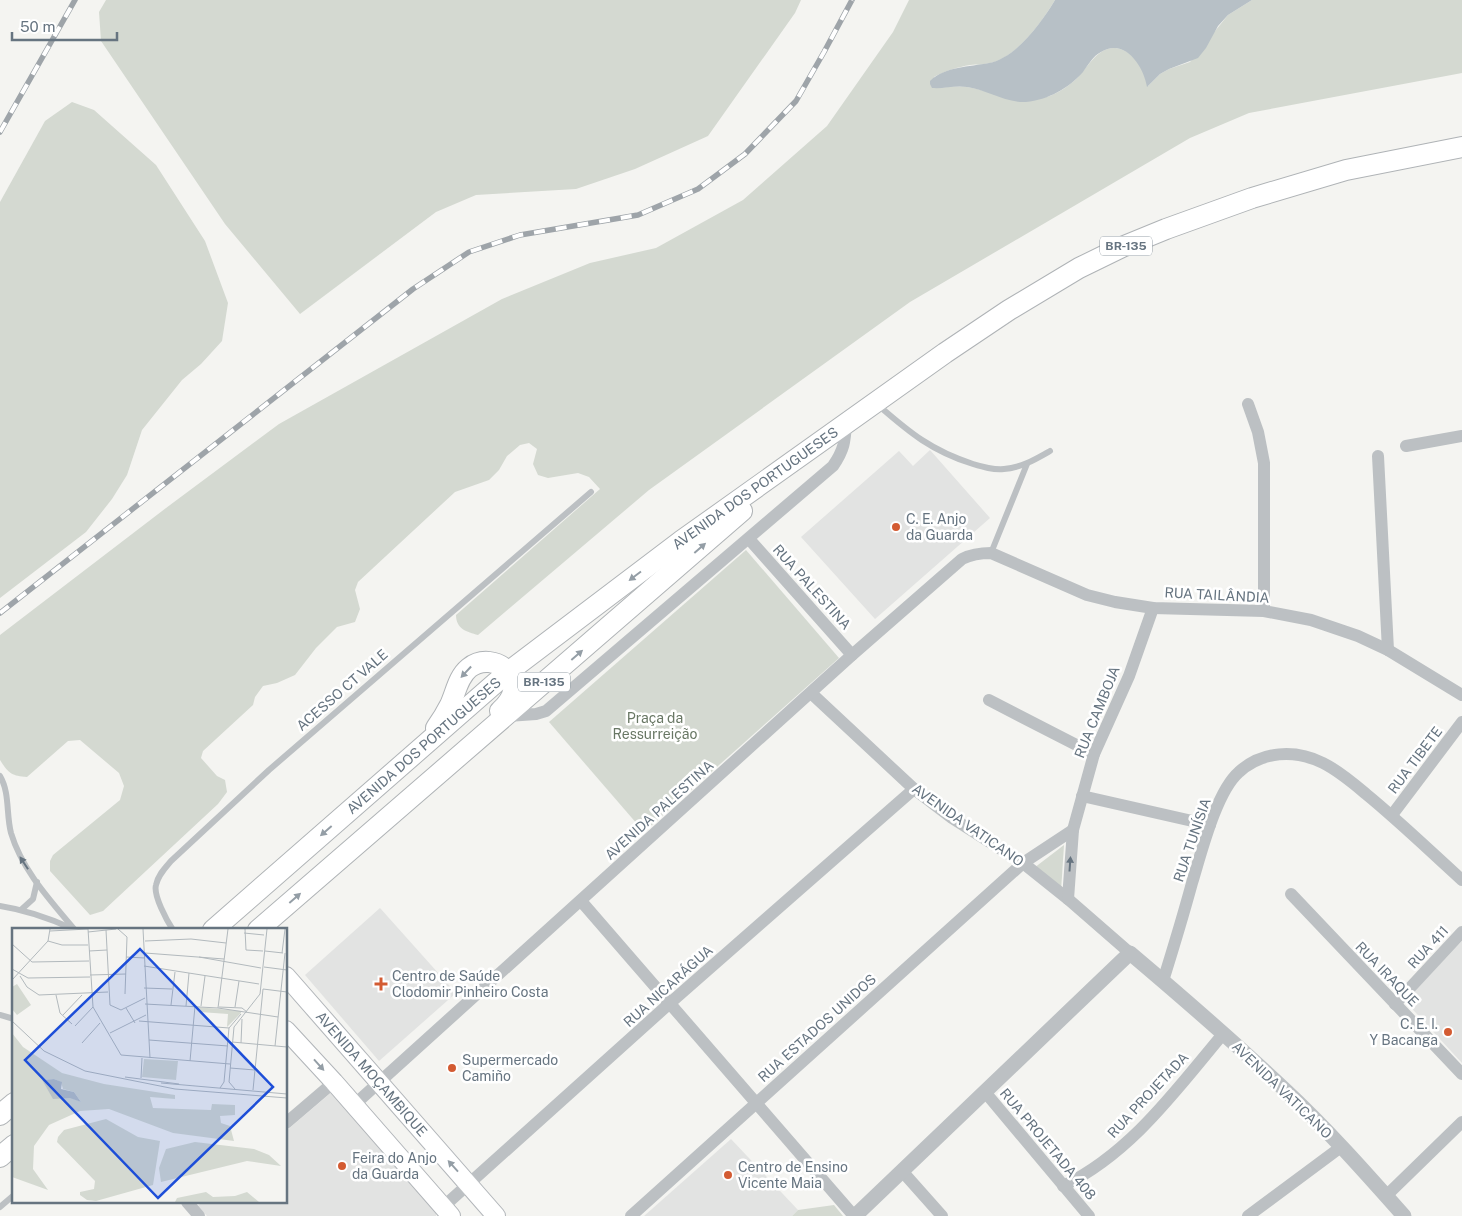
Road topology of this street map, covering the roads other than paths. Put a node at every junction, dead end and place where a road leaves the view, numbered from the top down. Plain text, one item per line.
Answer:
1 (1462, 147) edge
2 (876, 402) junction
3 (1248, 404) dead end
4 (839, 429) junction
5 (1462, 436) edge
6 (1406, 446) dead end
7 (1050, 451) dead end
8 (1378, 456) dead end
9 (1027, 464) junction
10 (591, 492) dead end
11 (749, 539) junction
12 (991, 553) junction
13 (1153, 608) junction
14 (1264, 611) junction
15 (1388, 650) junction
16 (852, 655) junction
17 (508, 672) junction
18 (811, 693) junction
19 (1462, 695) edge
20 (989, 700) dead end
21 (506, 716) junction
22 (1462, 722) edge
23 (424, 746) junction
24 (1094, 754) junction
25 (0, 776) edge
26 (424, 786) junction
27 (914, 789) junction
28 (1082, 796) junction
29 (1392, 815) junction
30 (1210, 825) junction
31 (1073, 830) junction
32 (1024, 863) junction
33 (1462, 880) edge
34 (37, 882) junction
35 (1291, 894) dead end
36 (1068, 899) junction
37 (580, 901) junction
38 (0, 906) edge
39 (22, 909) junction
40 (273, 923) edge
41 (70, 928) edge
42 (72, 928) edge
43 (172, 928) edge
44 (215, 928) edge
45 (1462, 932) edge
46 (1130, 953) junction
47 (288, 978) edge
48 (1163, 981) junction
49 (670, 1003) junction
50 (1395, 1004) junction
51 (0, 1014) edge
52 (12, 1018) edge
53 (288, 1032) edge
54 (1223, 1034) junction
55 (1462, 1074) edge
56 (334, 1082) junction
57 (379, 1084) junction
58 (985, 1092) junction
59 (756, 1104) junction
60 (12, 1105) edge
61 (354, 1105) junction
62 (0, 1115) edge
63 (288, 1120) edge
64 (1462, 1122) edge
65 (12, 1147) edge
66 (1340, 1147) junction
67 (0, 1157) edge
68 (902, 1171) junction
69 (469, 1184) junction
70 (1063, 1186) junction
71 (1386, 1196) junction
72 (12, 1197) edge
73 (191, 1204) edge
74 (0, 1207) edge
75 (447, 1212) edge
76 (199, 1216) edge
77 (496, 1216) edge
78 (631, 1216) edge
79 (855, 1216) edge
80 (942, 1216) edge
81 (1088, 1216) edge
82 (1248, 1216) edge
83 (1404, 1216) edge

1 - 2 highway, BR-135
2 - 4 highway, BR-135
2 - 9 lane
3 - 14 street
4 - 11 street
4 -> 17 highway, AVENIDA DOS PORTUGUESES / BR-135
21 -> 4 highway, AVENIDA DOS PORTUGUESES / BR-135
5 - 6 street
7 - 9 lane
8 - 15 street
9 - 12 lane
10 - 43 lane, ACESSO CT VALE
11 - 16 street, RUA PALESTINA
11 - 21 street
12 - 13 street, RUA TAILÂNDIA
12 - 16 street, AVENIDA PALESTINA
13 - 14 street, RUA TAILÂNDIA
13 - 24 street, RUA CAMBOJA
14 - 15 street, RUA TAILÂNDIA
15 - 19 street, RUA TAILÂNDIA
16 - 18 street, AVENIDA PALESTINA
17 - 23 highway, AVENIDA DOS PORTUGUESES / BR-135
17 -> 23 highway
17 - 26 highway
18 - 27 street, AVENIDA VATICANO
18 - 37 street, AVENIDA PALESTINA
20 - 24 street
21 - 26 highway, AVENIDA DOS PORTUGUESES / BR-135
22 - 29 street, RUA TIBETE
23 -> 44 highway, AVENIDA DOS PORTUGUESES / BR-135
24 - 28 street, RUA CAMBOJA
34 -> 25 lane
40 -> 26 highway, AVENIDA DOS PORTUGUESES / BR-135
27 - 32 street, AVENIDA VATICANO
27 - 49 street, RUA NICARÁGUA
28 - 30 street
28 - 31 street, RUA CAMBOJA
29 - 30 street, RUA TUNÍSIA
29 - 33 street, RUA TUNÍSIA
30 - 48 street, RUA TUNÍSIA
31 - 32 street
36 -> 31 street, RUA CAMBOJA
32 - 36 street, AVENIDA VATICANO
32 - 59 street, RUA ESTADOS UNIDOS
34 - 39 lane
34 - 42 lane
35 - 50 street, RUA IRAQUE
36 - 46 street, AVENIDA VATICANO
37 - 49 street
37 - 57 street, AVENIDA PALESTINA
38 - 39 lane
39 - 41 lane
45 - 50 street, RUA 411
46 - 48 street, AVENIDA VATICANO
46 - 58 street
47 - 57 main road, AVENIDA MOÇAMBIQUE
48 - 54 street, AVENIDA VATICANO
49 - 59 street
49 - 69 street, RUA NICARÁGUA
50 - 55 street, RUA IRAQUE
51 - 52 lane
53 -> 56 main road
54 - 66 street, AVENIDA VATICANO
54 - 70 street, RUA PROJETADA
56 - 61 main road
56 - 63 street
57 - 61 street, AVENIDA PALESTINA
69 -> 57 main road, AVENIDA MOÇAMBIQUE
58 - 68 street
58 - 70 street, RUA PROJETADA 408
59 - 78 street, RUA ESTADOS UNIDOS
59 - 79 street
60 - 62 highway
61 - 75 main road
64 - 71 street
65 - 67 highway
66 - 71 street, AVENIDA VATICANO
66 - 82 street
68 - 79 street
68 - 80 street
69 - 75 street, RUA NICARÁGUA
69 - 77 main road, AVENIDA MOÇAMBIQUE
70 - 81 street, RUA PROJETADA 408
71 - 83 street, AVENIDA VATICANO
72 - 74 lane
73 - 76 street

